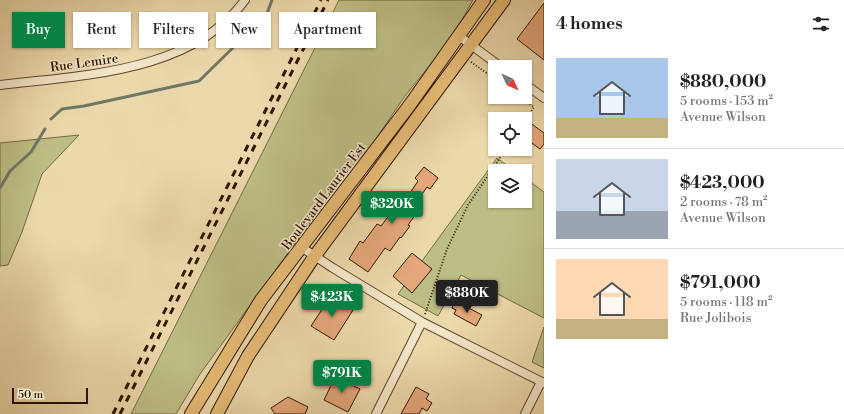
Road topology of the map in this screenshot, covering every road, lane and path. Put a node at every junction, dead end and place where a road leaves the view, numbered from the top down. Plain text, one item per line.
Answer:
1 (245, 0) edge
2 (484, 0) edge
3 (504, 0) edge
4 (458, 36) junction
5 (471, 45) junction
6 (468, 60) dead end
7 (491, 60) edge
8 (488, 74) edge
9 (0, 85) edge
10 (532, 89) edge
11 (544, 98) edge
12 (530, 104) edge
13 (531, 112) edge
14 (501, 156) edge
15 (301, 247) junction
16 (314, 257) junction
17 (422, 322) junction
18 (542, 383) edge
19 (191, 414) edge
20 (217, 414) edge
21 (376, 414) edge
22 (525, 414) edge

1 - 9 street, Rue Lemire
2 - 4 main road, Boulevard Laurier Est
3 - 5 main road
4 - 5 street
4 - 15 main road, Boulevard Laurier Est
5 - 7 street
5 - 16 main road
6 - 8 path
10 - 11 street
12 - 13 path
14 - 17 path
15 - 16 street
15 - 19 main road, Boulevard Laurier Est
16 - 17 street
16 - 20 main road
17 - 18 street
17 - 21 street
18 - 22 street

